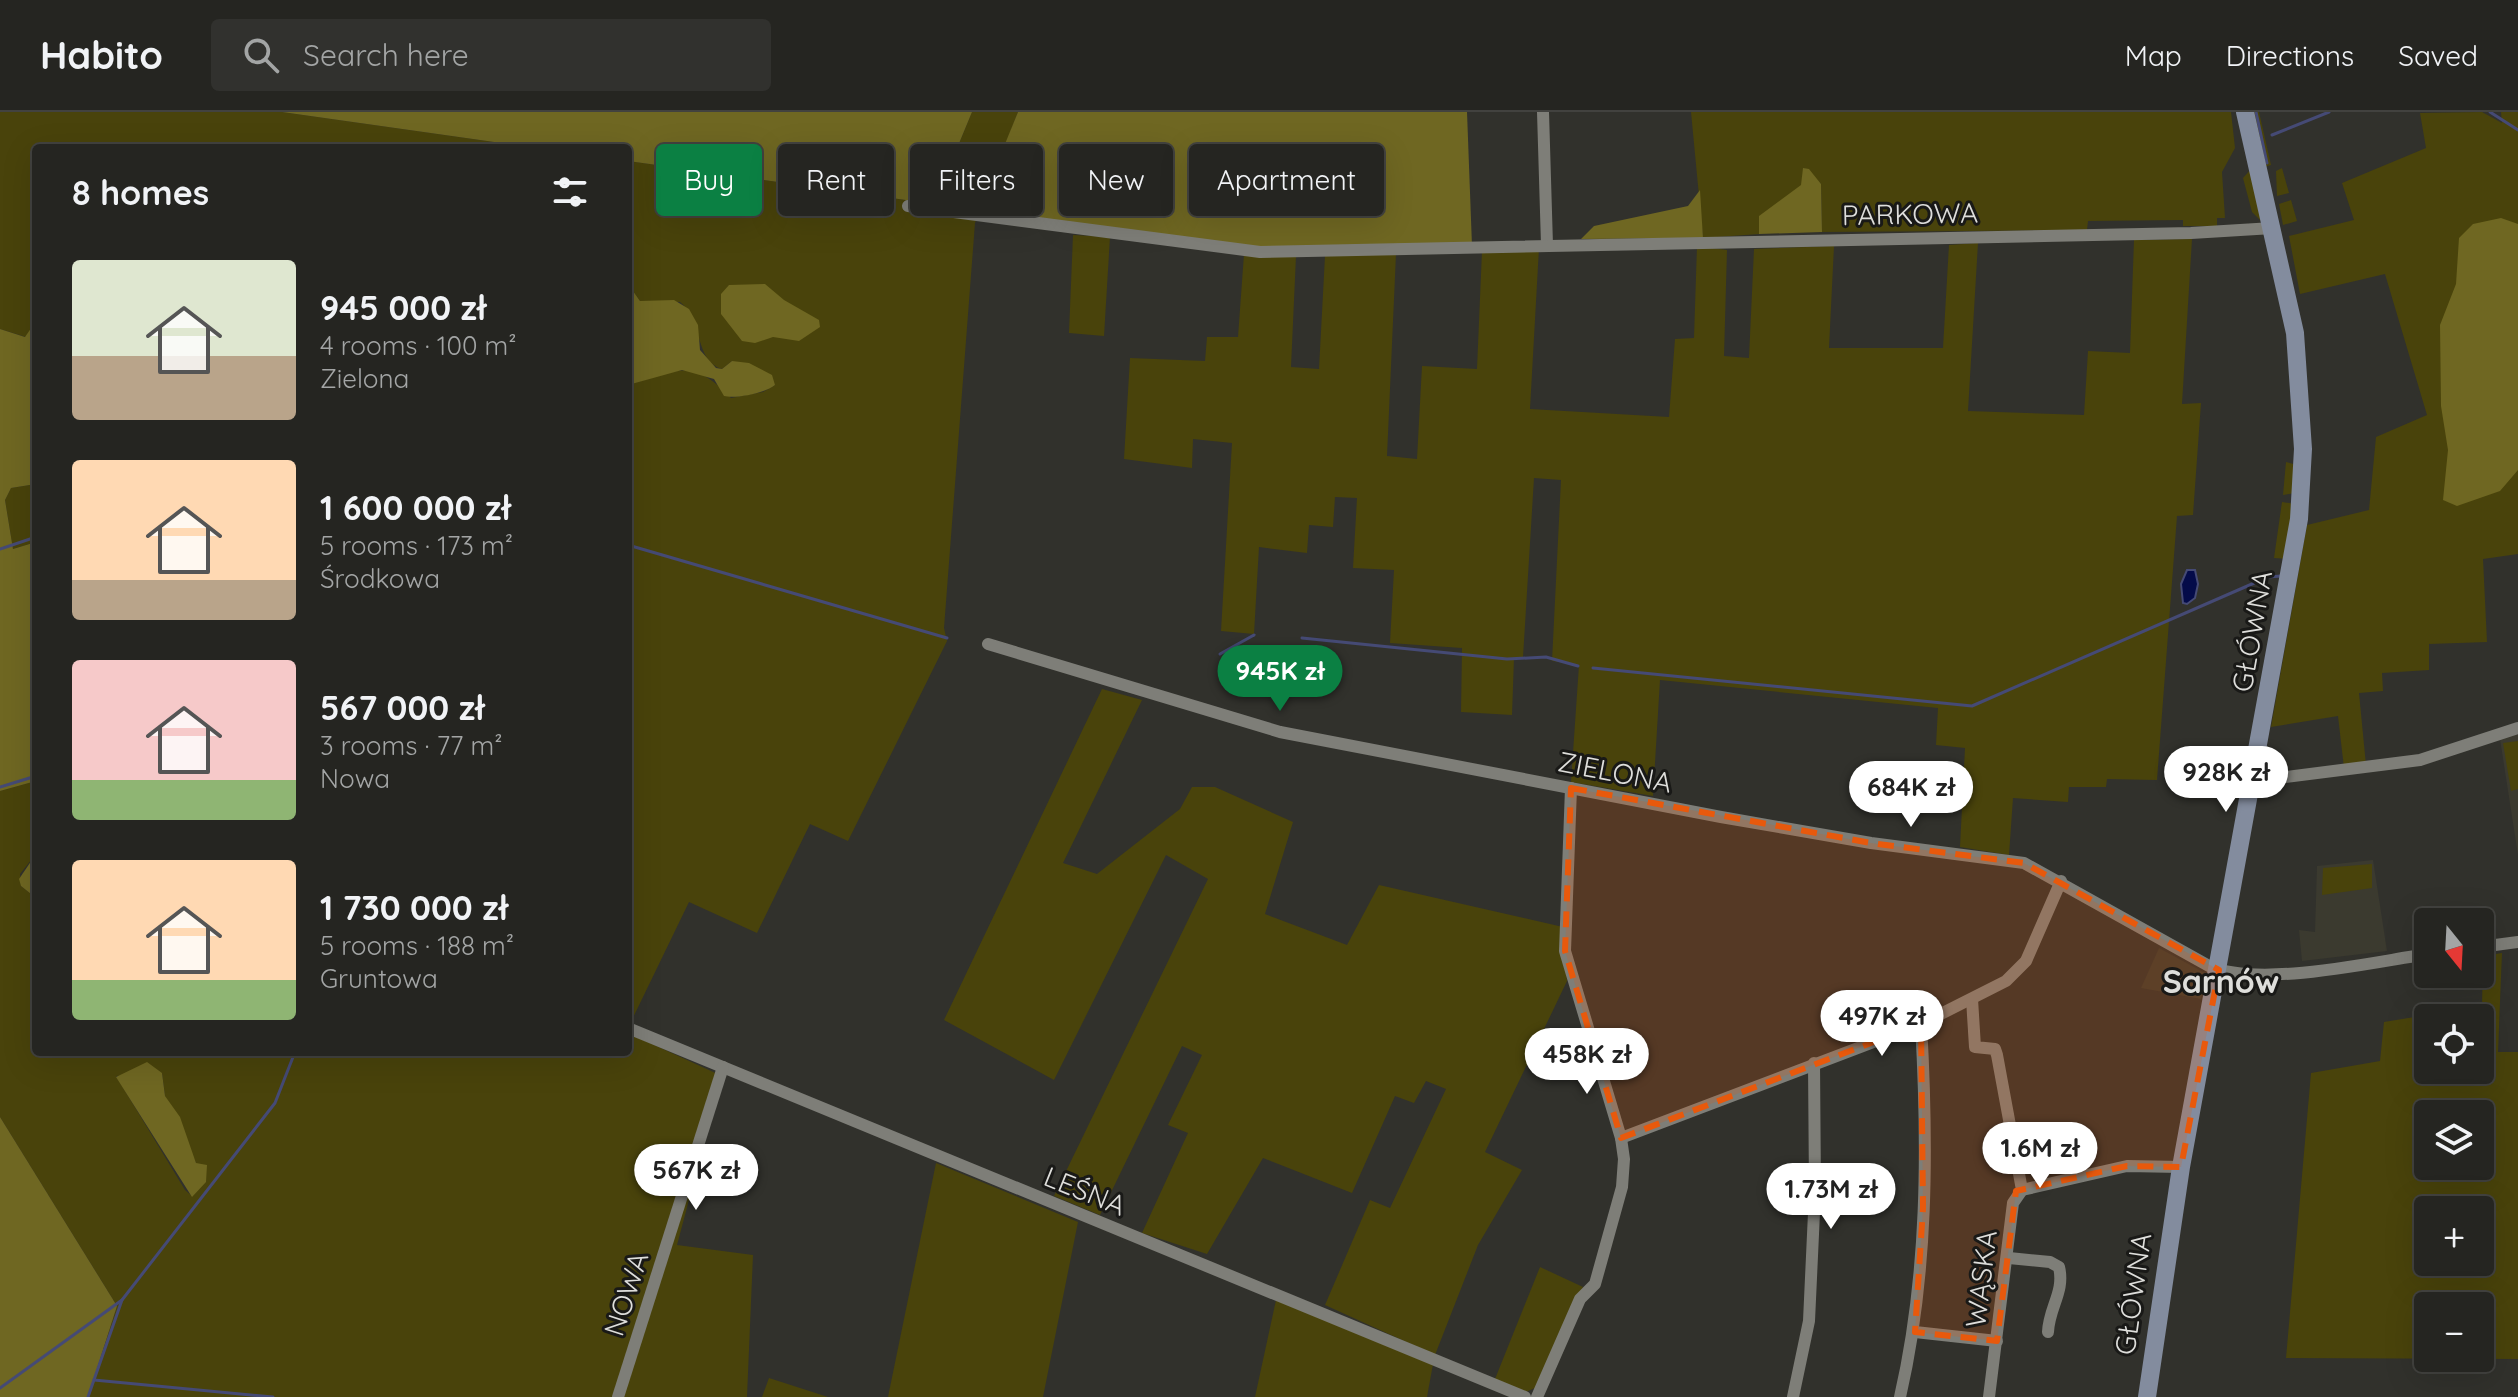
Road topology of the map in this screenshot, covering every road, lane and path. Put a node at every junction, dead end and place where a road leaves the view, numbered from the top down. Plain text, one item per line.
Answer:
1 (1543, 112) edge
2 (2245, 112) edge
3 (908, 206) dead end
4 (2273, 228) junction
5 (1547, 245) junction
6 (988, 644) dead end
7 (2518, 728) edge
8 (2254, 781) junction
9 (1571, 788) junction
10 (2061, 881) junction
11 (2518, 942) edge
12 (2494, 945) edge
13 (2414, 956) edge
14 (2219, 970) junction
15 (1972, 999) junction
16 (1921, 1024) junction
17 (632, 1030) edge
18 (1814, 1063) junction
19 (723, 1067) junction
20 (1621, 1138) junction
21 (2181, 1167) junction
22 (2022, 1190) junction
23 (2009, 1258) junction
24 (1915, 1332) junction
25 (2048, 1332) dead end
26 (1997, 1341) junction
27 (618, 1397) edge
28 (1525, 1397) edge
29 (1537, 1397) edge
30 (1793, 1397) edge
31 (1900, 1397) edge
32 (1989, 1397) edge
33 (2147, 1397) edge

1 - 5 street
2 - 4 street, GŁÓWNA
3 - 5 street, PARKOWA
4 - 5 street, PARKOWA
4 - 8 street, GŁÓWNA
6 - 9 street, ZIELONA
7 - 8 street
8 - 14 street, GŁÓWNA
9 - 10 street, ZIELONA
9 - 20 street
10 - 14 street, ZIELONA
10 - 15 street
11 - 12 street
13 - 14 street
14 - 21 street, GŁÓWNA
15 - 16 street
15 - 22 street, WĄSKA
16 - 18 street
16 - 24 street
17 - 19 street, LEŚNA
18 - 20 street
18 - 30 street
19 - 27 street, NOWA
19 - 28 street, LEŚNA
20 - 29 street
21 - 22 street
21 - 33 street, GŁÓWNA
22 - 23 street, WĄSKA
23 - 25 street
23 - 26 street, WĄSKA
24 - 26 street
24 - 31 street
26 - 32 street, WĄSKA

